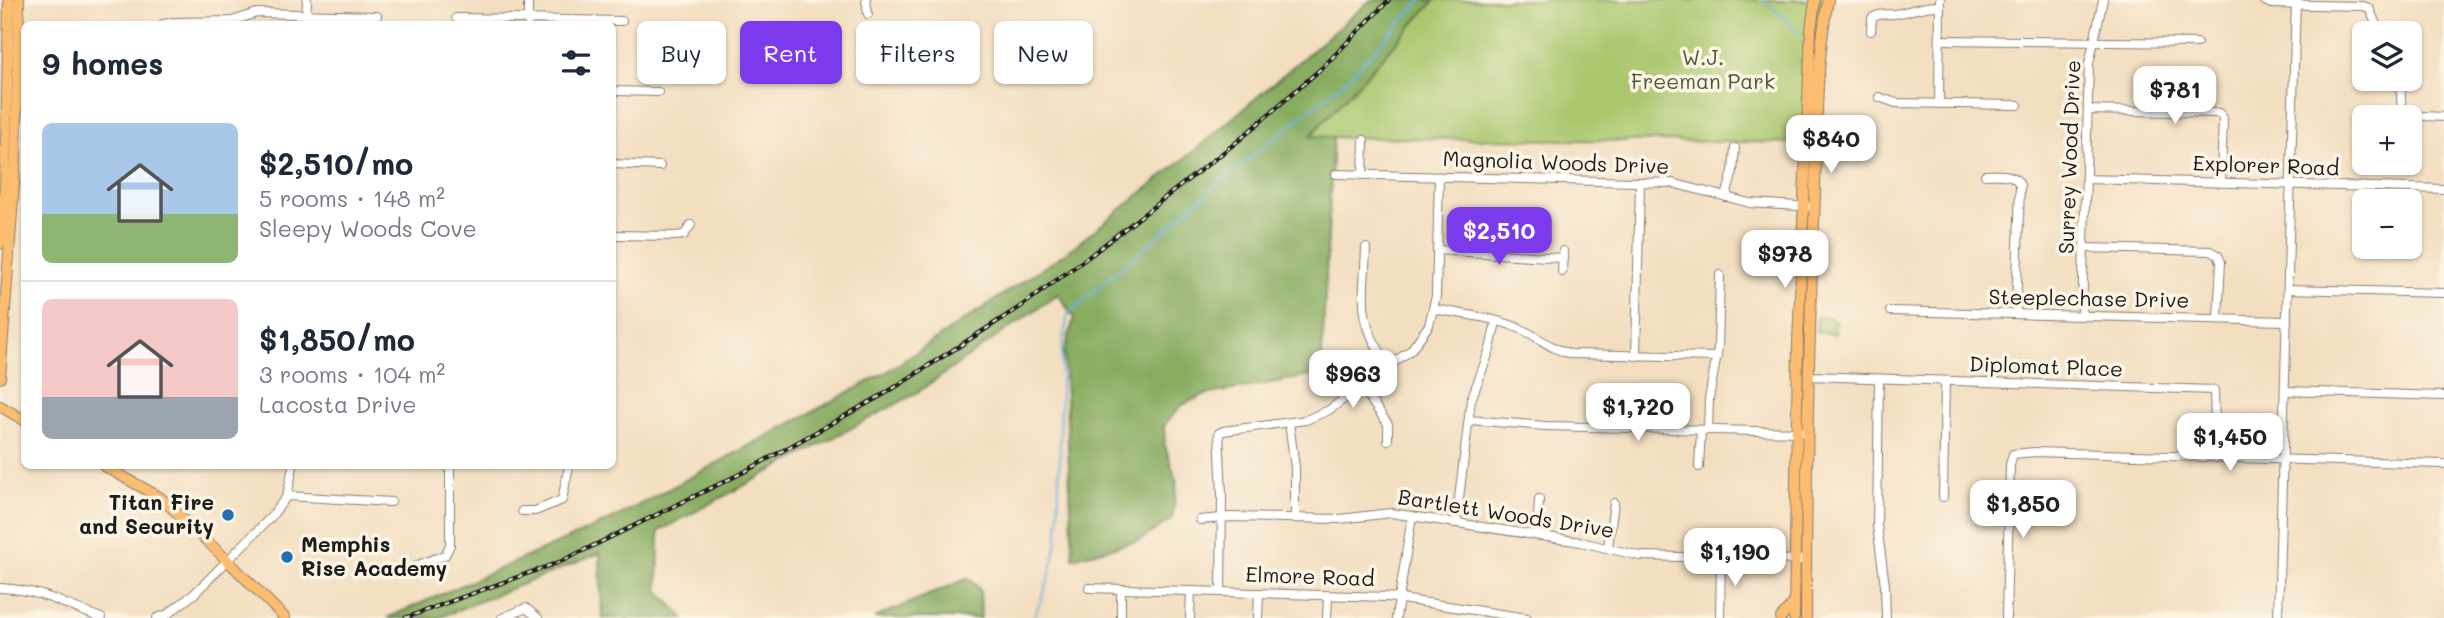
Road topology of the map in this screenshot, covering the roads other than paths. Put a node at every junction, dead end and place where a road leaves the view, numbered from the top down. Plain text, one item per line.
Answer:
1 (9, 0) edge
2 (19, 0) edge
3 (307, 0) edge
4 (528, 0) edge
5 (866, 0) edge
6 (1815, 0) edge
7 (1828, 0) edge
8 (2103, 0) edge
9 (2263, 0) edge
10 (2296, 2) edge
11 (1940, 3) edge
12 (306, 13) junction
13 (868, 14) dead end
14 (377, 16) dead end
15 (456, 18) dead end
16 (232, 21) edge
17 (306, 21) edge
18 (510, 21) edge
19 (528, 21) edge
20 (616, 21) edge
21 (622, 21) dead end
22 (2375, 21) edge
23 (1871, 32) dead end
24 (1940, 40) junction
25 (2094, 42) junction
26 (2197, 43) dead end
27 (16, 79) edge
28 (616, 91) edge
29 (2401, 91) edge
30 (658, 92) dead end
31 (1878, 97) dead end
32 (1939, 104) junction
33 (2018, 105) dead end
34 (2088, 110) junction
35 (2444, 117) edge
36 (1364, 139) dead end
37 (1735, 148) dead end
38 (616, 164) edge
39 (660, 166) dead end
40 (1336, 174) dead end
41 (1363, 175) junction
42 (1985, 175) dead end
43 (1439, 177) junction
44 (2086, 179) junction
45 (1640, 181) junction
46 (2221, 182) junction
47 (2290, 183) junction
48 (2444, 189) edge
49 (1726, 197) junction
50 (1809, 207) junction
51 (691, 225) dead end
52 (616, 235) edge
53 (0, 244) edge
54 (2084, 247) junction
55 (1366, 248) dead end
56 (1437, 250) junction
57 (1562, 272) dead end
58 (1720, 275) dead end
59 (2288, 289) junction
60 (2444, 293) edge
61 (1434, 309) junction
62 (1890, 311) dead end
63 (2016, 314) junction
64 (2082, 316) junction
65 (2218, 319) junction
66 (2287, 321) junction
67 (1496, 322) junction
68 (1636, 356) junction
69 (1717, 357) junction
70 (1389, 365) junction
71 (1809, 376) junction
72 (0, 378) edge
73 (1879, 379) junction
74 (1945, 381) junction
75 (1360, 387) junction
76 (2285, 391) junction
77 (2444, 396) edge
78 (0, 406) edge
79 (21, 418) edge
80 (1469, 420) junction
81 (1289, 423) junction
82 (1704, 430) junction
83 (1802, 433) junction
84 (1388, 440) dead end
85 (2216, 458) junction
86 (2283, 460) junction
87 (2444, 464) edge
88 (1699, 467) dead end
89 (109, 469) edge
90 (292, 469) edge
91 (450, 469) edge
92 (568, 469) edge
93 (288, 496) junction
94 (1943, 497) dead end
95 (1539, 499) dead end
96 (391, 502) dead end
97 (1614, 503) dead end
98 (522, 511) dead end
99 (1412, 516) junction
100 (1296, 518) junction
101 (1221, 519) junction
102 (1200, 520) dead end
103 (1456, 523) junction
104 (1537, 535) junction
105 (1608, 547) junction
106 (1721, 558) junction
107 (228, 560) junction
108 (1801, 560) junction
109 (418, 565) dead end
110 (0, 588) edge
111 (1089, 588) dead end
112 (1121, 589) junction
113 (1191, 591) junction
114 (1221, 592) junction
115 (1259, 593) junction
116 (1328, 595) junction
117 (1398, 598) junction
118 (1794, 603) junction
119 (1467, 613) edge
120 (86, 615) edge
121 (101, 618) edge
122 (157, 618) edge
123 (285, 618) edge
124 (502, 618) edge
125 (538, 618) edge
126 (1121, 618) edge
127 (1190, 618) edge
128 (1258, 618) edge
129 (1327, 618) edge
130 (1396, 618) edge
131 (1527, 618) edge
132 (1720, 618) edge
133 (1781, 618) edge
134 (1794, 618) edge
135 (1806, 618) edge
136 (1886, 618) edge
137 (2006, 618) edge
138 (2278, 618) edge

1 - 27 main road
2 - 27 main road
3 - 12 street
4 - 19 street
5 - 13 street
6 - 50 main road
7 - 50 main road
8 - 25 street, Surrey Wood Drive
9 - 10 street
10 - 22 street
10 - 47 street
11 - 23 street
11 - 24 street
12 - 14 street
12 - 16 street
12 - 17 street
15 - 18 street
20 - 21 street
24 - 25 street
24 - 32 street
25 - 26 street
25 - 34 street, Surrey Wood Drive
27 - 53 main road
27 - 72 main road
28 - 30 street
29 - 35 street
31 - 32 street
32 - 33 street
34 - 44 street, Surrey Wood Drive
34 - 46 street
36 - 41 street
37 - 49 street
38 - 39 street
40 - 41 street, Magnolia Woods Drive
41 - 43 street, Magnolia Woods Drive
42 - 63 street
43 - 45 street, Magnolia Woods Drive
43 - 56 street
44 - 46 street, Explorer Road
44 - 54 street, Surrey Wood Drive
45 - 49 street, Magnolia Woods Drive
45 - 68 street
46 - 47 street, Explorer Road
47 - 48 street, Explorer Road
47 - 59 street
49 - 50 street, Magnolia Woods Drive
50 - 71 main road
50 - 83 main road
51 - 52 street
54 - 64 street, Surrey Wood Drive
54 - 65 street
55 - 70 street
56 - 57 street
56 - 61 street
58 - 69 street
59 - 60 street
59 - 66 street
61 - 67 street
61 - 70 street
62 - 63 street, Steeplechase Drive
63 - 64 street, Steeplechase Drive
64 - 65 street, Steeplechase Drive
65 - 66 street, Steeplechase Drive
66 - 76 street
67 - 68 street
67 - 80 street
68 - 69 street
69 - 82 street
70 - 75 street
71 - 73 street, Diplomat Place
71 - 83 main road
73 - 74 street, Diplomat Place
73 - 136 street
74 - 85 street, Diplomat Place
74 - 94 street
75 - 81 street
75 - 84 street
76 - 77 street
76 - 86 street
78 - 79 main road
80 - 82 street
80 - 103 street
81 - 100 street
81 - 101 street
82 - 83 street
82 - 88 street
83 - 108 main road
85 - 86 street
85 - 137 street
86 - 87 street
86 - 138 street
89 - 107 main road
90 - 93 street
91 - 109 street
92 - 98 street
93 - 96 street
93 - 107 street
95 - 104 street
97 - 105 street
99 - 100 street, Bartlett Woods Drive
99 - 103 street, Bartlett Woods Drive
99 - 117 street
100 - 101 street, Bartlett Woods Drive
101 - 102 street, Bartlett Woods Drive
101 - 114 street
103 - 104 street, Bartlett Woods Drive
104 - 105 street, Bartlett Woods Drive
105 - 106 street, Bartlett Woods Drive
106 - 108 street, Bartlett Woods Drive
106 - 132 street
107 - 122 street
107 - 123 main road
108 - 118 main road
108 - 135 main road
110 - 120 street
111 - 112 street, Elmore Road
112 - 113 street, Elmore Road
112 - 126 street
113 - 114 street, Elmore Road
113 - 127 street
114 - 115 street, Elmore Road
115 - 116 street, Elmore Road
115 - 128 street
116 - 117 street, Elmore Road
116 - 129 street
117 - 119 street, Elmore Road
117 - 130 street
118 - 133 main road
118 - 134 main road
119 - 131 street, Elmore Road
120 - 121 street
124 - 125 street

